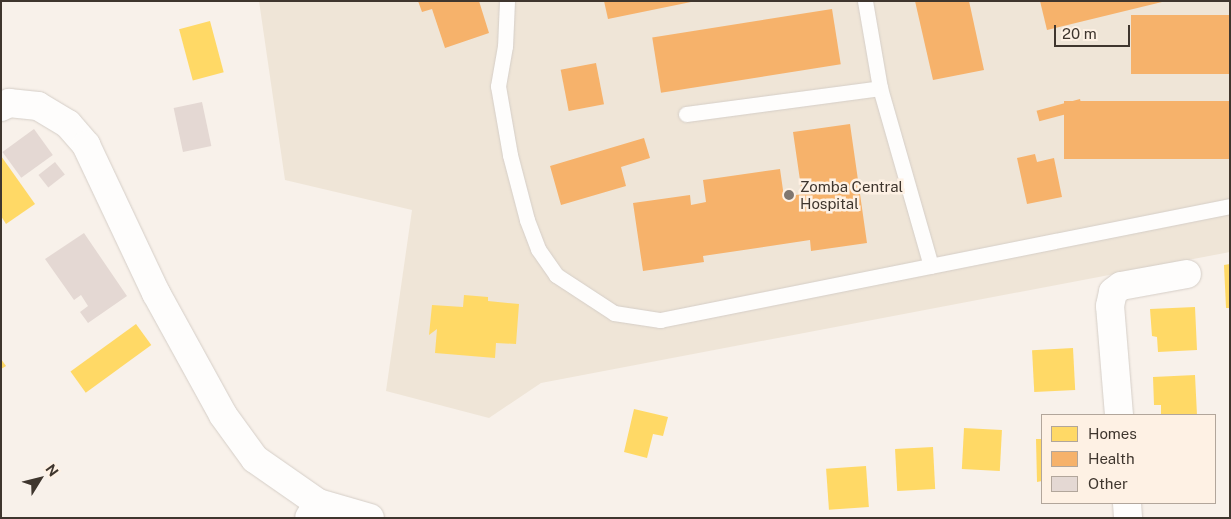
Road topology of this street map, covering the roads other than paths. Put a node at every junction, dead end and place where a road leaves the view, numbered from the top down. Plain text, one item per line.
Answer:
1 (507, 1) edge
2 (865, 1) edge
3 (880, 88) junction
4 (1, 107) edge
5 (686, 114) dead end
6 (1230, 206) edge
7 (931, 266) junction
8 (1187, 274) dead end
9 (1119, 414) edge
10 (1127, 504) edge
11 (314, 510) edge
12 (370, 518) edge
13 (1128, 518) edge

1 - 7 lane
2 - 3 lane
3 - 5 lane
3 - 7 lane
4 - 11 street
6 - 7 lane
8 - 9 street
10 - 13 street
11 - 12 street

